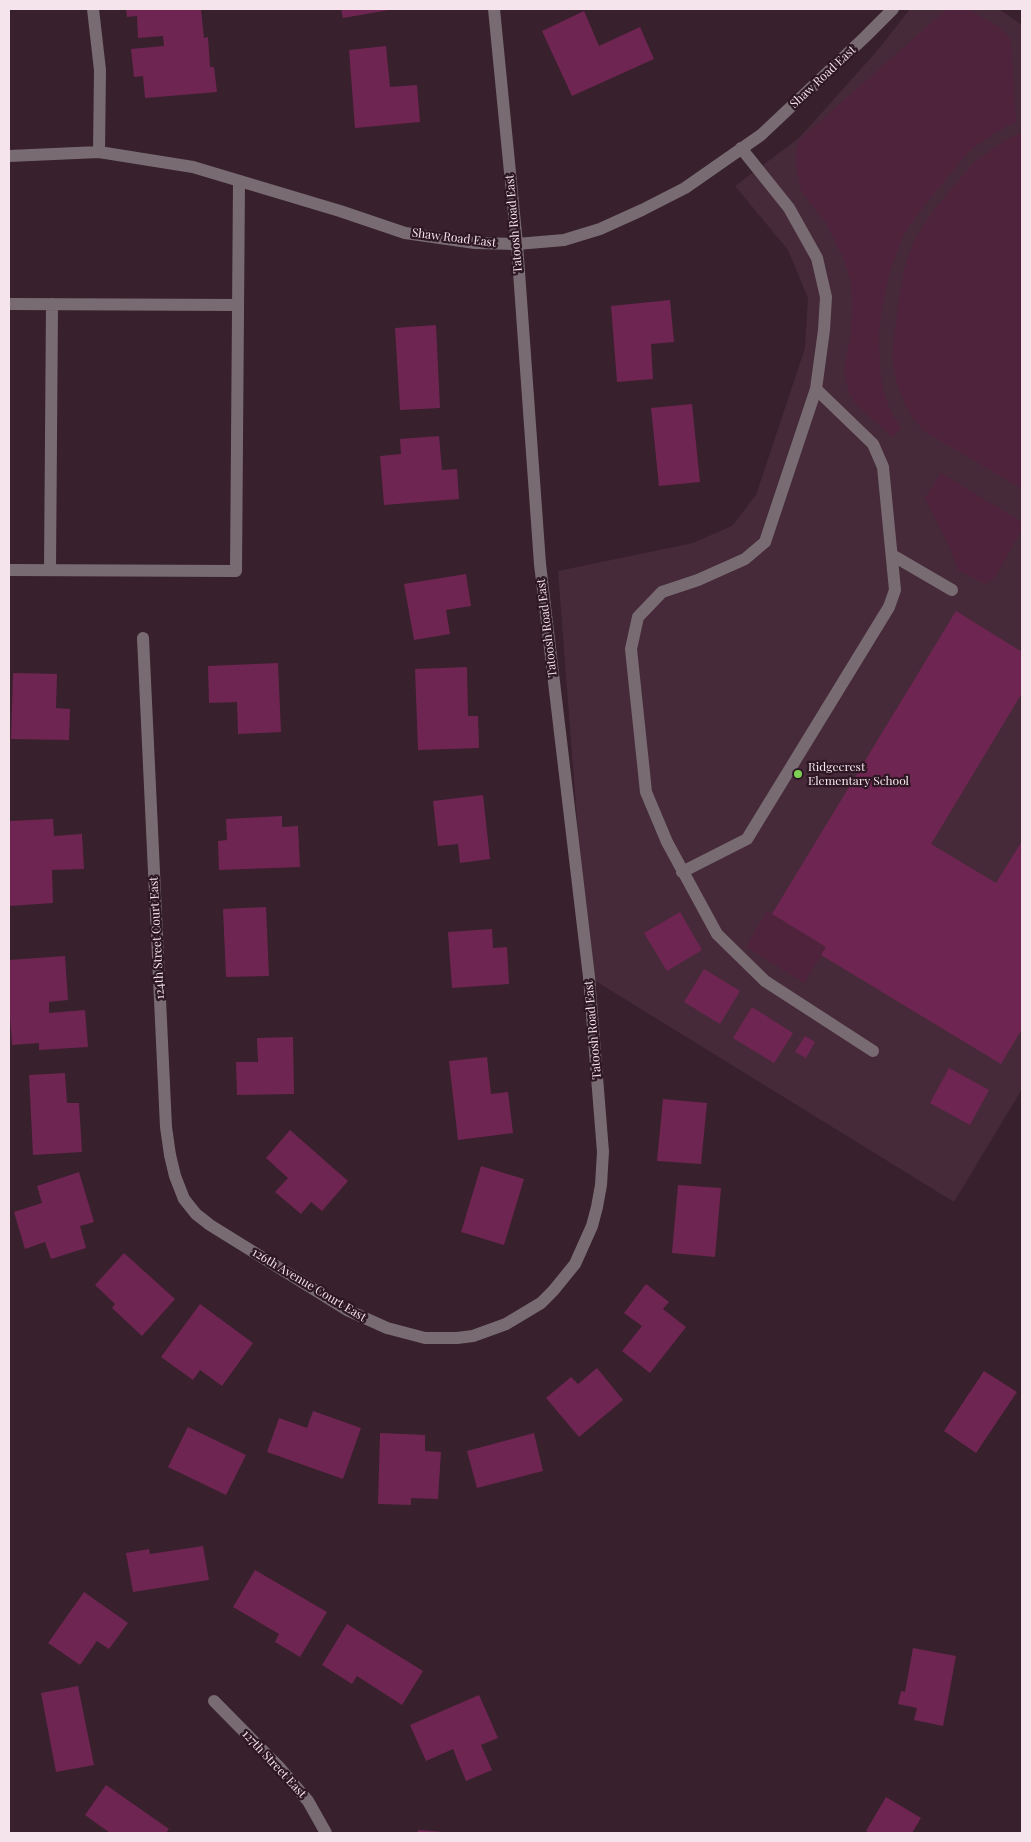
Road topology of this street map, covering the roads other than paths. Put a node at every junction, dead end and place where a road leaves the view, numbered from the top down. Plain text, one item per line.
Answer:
1 (93, 9) edge
2 (494, 9) edge
3 (893, 9) edge
4 (741, 148) junction
5 (99, 152) junction
6 (9, 156) edge
7 (239, 180) junction
8 (517, 244) junction
9 (9, 304) edge
10 (52, 304) junction
11 (238, 305) junction
12 (816, 389) junction
13 (892, 555) junction
14 (9, 570) edge
15 (50, 570) junction
16 (952, 590) dead end
17 (143, 638) dead end
18 (682, 872) junction
19 (873, 1050) dead end
20 (210, 1225) joint
21 (585, 1244) joint
22 (214, 1701) dead end
23 (326, 1833) edge

1 - 5 street
2 - 8 street, Tatoosh Road East
3 - 4 street, Shaw Road East
4 - 8 street, Shaw Road East
4 - 12 street
5 - 6 street, Shaw Road East
5 - 7 street, Shaw Road East
7 - 8 street, Shaw Road East
7 - 11 street
8 - 21 street, Tatoosh Road East
9 - 10 street
10 - 11 street
10 - 15 street
11 - 15 street
12 - 13 street
12 - 18 street
13 - 16 street
13 - 18 street
14 - 15 street
17 - 20 street, 124th Street Court East
18 - 19 street
20 - 21 street, 126th Avenue Court East
22 - 23 street, 127th Street East

